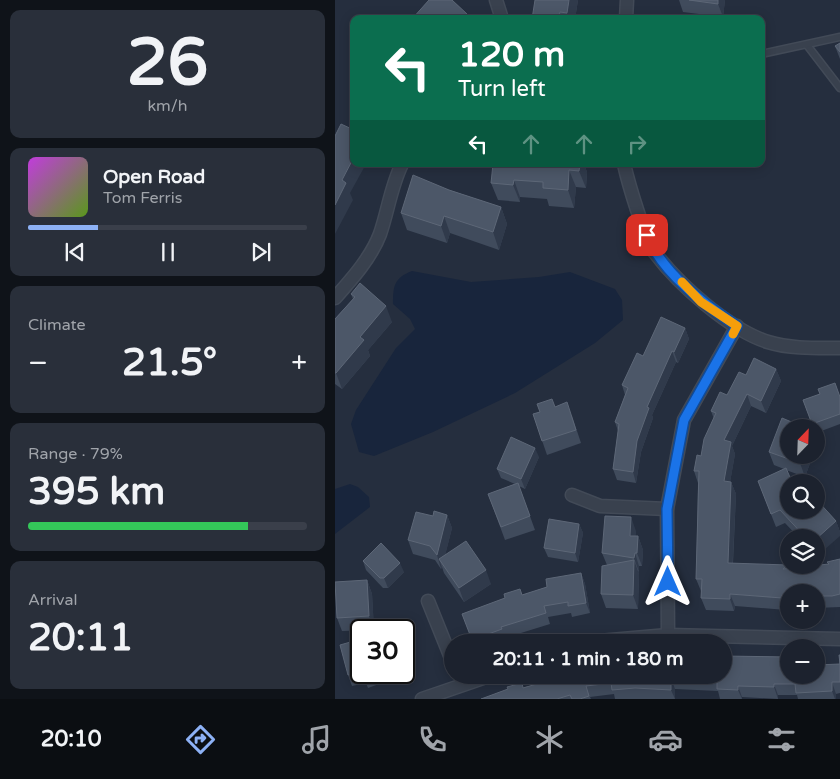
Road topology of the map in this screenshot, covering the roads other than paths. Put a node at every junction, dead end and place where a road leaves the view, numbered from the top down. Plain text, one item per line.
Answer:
1 (496, 0) edge
2 (627, 0) edge
3 (501, 15) edge
4 (626, 15) edge
5 (840, 36) edge
6 (807, 45) junction
7 (765, 53) edge
8 (840, 88) edge
9 (401, 167) edge
10 (624, 167) edge
11 (335, 298) edge
12 (737, 326) junction
13 (840, 348) edge
14 (572, 495) dead end
15 (667, 509) junction
16 (428, 601) dead end
17 (668, 634) edge
18 (732, 636) edge
19 (840, 639) edge
20 (444, 641) edge
21 (451, 684) edge
22 (422, 699) edge

1 - 3 street
2 - 4 street
5 - 6 lane
6 - 7 lane
6 - 8 lane
9 - 11 street
10 - 12 street
12 - 13 street
12 - 15 street
14 - 15 street
15 - 17 street
16 - 20 street
18 - 19 street
21 - 22 street

